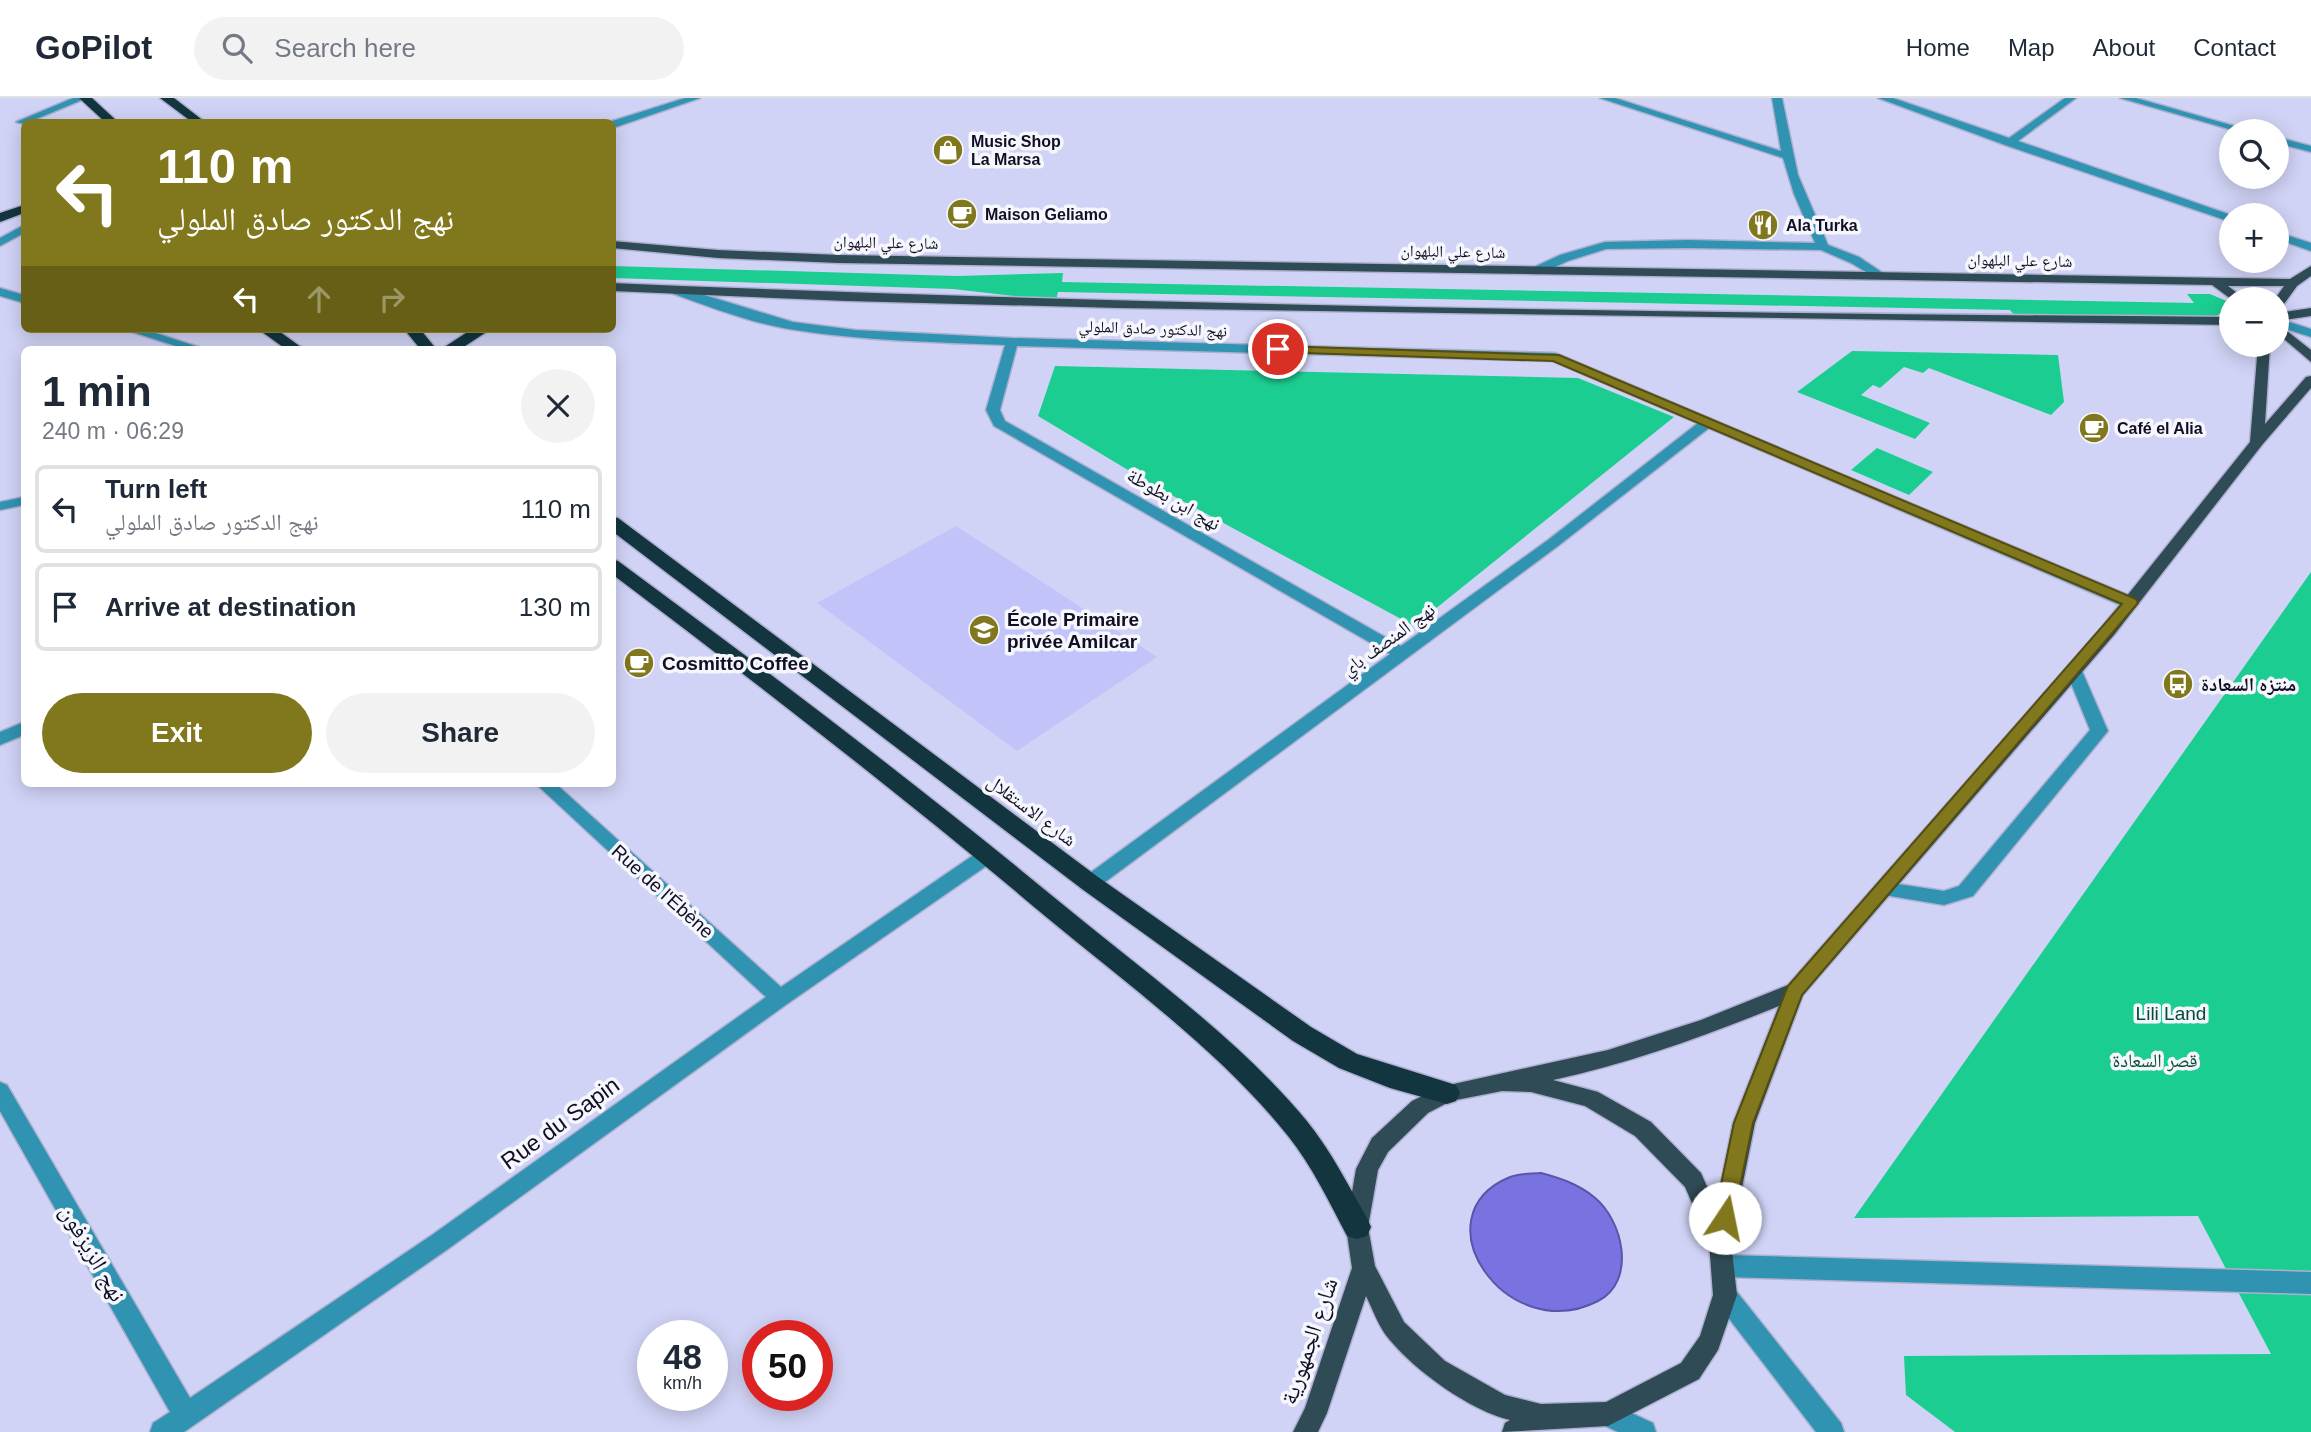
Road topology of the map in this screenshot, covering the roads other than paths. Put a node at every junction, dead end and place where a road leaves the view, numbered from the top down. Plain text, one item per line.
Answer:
1 (84, 98) edge
2 (166, 98) edge
3 (695, 98) edge
4 (1605, 98) edge
5 (1777, 98) edge
6 (1883, 98) edge
7 (2071, 98) edge
8 (2125, 98) edge
9 (29, 119) edge
10 (108, 119) edge
11 (195, 119) edge
12 (2219, 123) edge
13 (616, 124) edge
14 (2009, 143) junction
15 (2289, 143) edge
16 (2311, 149) edge
17 (1787, 156) junction
18 (21, 210) edge
19 (2219, 215) edge
20 (0, 218) edge
21 (21, 226) edge
22 (0, 227) edge
23 (21, 228) edge
24 (2289, 239) edge
25 (0, 243) edge
26 (616, 244) edge
27 (1822, 247) junction
28 (2311, 247) edge
29 (2311, 270) edge
30 (1536, 271) junction
31 (1880, 275) junction
32 (2216, 282) junction
33 (2293, 283) junction
34 (616, 287) edge
35 (2223, 287) edge
36 (2289, 288) edge
37 (675, 290) junction
38 (0, 292) edge
39 (21, 298) edge
40 (2311, 312) edge
41 (2289, 318) edge
42 (2219, 320) edge
43 (2289, 326) edge
44 (143, 333) edge
45 (273, 333) edge
46 (476, 333) edge
47 (2311, 333) edge
48 (2289, 334) edge
49 (1012, 342) junction
50 (188, 346) edge
51 (292, 346) edge
52 (455, 346) edge
53 (2263, 357) edge
54 (2311, 358) edge
55 (2311, 380) edge
56 (1707, 423) junction
57 (2257, 442) junction
58 (21, 502) edge
59 (0, 506) edge
60 (616, 525) edge
61 (616, 570) edge
62 (2131, 603) junction
63 (1402, 654) junction
64 (2074, 671) junction
65 (21, 729) edge
66 (0, 739) edge
67 (548, 787) edge
68 (988, 855) junction
69 (1090, 883) junction
70 (1885, 889) junction
71 (1795, 991) junction
72 (780, 998) junction
73 (1502, 1082) junction
74 (0, 1091) edge
75 (1447, 1093) junction
76 (1357, 1227) junction
77 (1720, 1242) junction
78 (1724, 1266) junction
79 (1364, 1268) junction
80 (2311, 1283) edge
81 (1725, 1295) junction
82 (1608, 1414) junction
83 (186, 1415) junction
84 (1541, 1416) junction
85 (162, 1432) edge
86 (1305, 1432) edge
87 (1514, 1432) edge
88 (1644, 1432) edge
89 (1832, 1432) edge

1 - 9 street
1 - 10 highway
2 - 11 highway
3 - 13 street
4 - 17 street
5 - 17 street
6 - 14 street
7 - 14 street
8 - 12 street
14 - 19 street
15 - 16 street
17 - 27 street
18 - 20 highway
21 - 22 street
23 - 25 street
24 - 28 street
26 - 30 main road, شارع علي البلهوان
27 - 30 street
27 - 31 street
29 - 33 main road
30 - 31 main road, شارع علي البلهوان
31 - 32 main road, شارع علي البلهوان
32 - 33 main road, شارع علي البلهوان
32 - 35 main road
33 - 36 main road
34 - 37 main road
37 - 42 main road
37 - 49 street, نهج الدكتور صادق الملولي
38 - 39 street
40 - 41 main road
43 - 47 street
44 - 50 street
45 - 51 highway
46 - 52 highway
48 - 54 main road
49 - 56 street, نهج الدكتور صادق الملولي
49 - 63 street, نهج ابن بطوطة
53 - 57 main road
55 - 57 main road
56 - 62 street, نهج الدكتور صادق الملولي
56 - 63 street, نهج المنصف باي
57 - 62 main road
58 - 59 street
60 - 69 highway, شارع الاستقلال
61 - 68 highway
62 - 64 main road
63 - 69 street, نهج المنصف باي
64 - 70 main road
64 - 70 street
65 - 66 street
67 - 72 street, Rue de l'Ébène
68 - 72 street, Rue du Sapin
68 - 76 highway
69 - 75 highway, شارع الاستقلال
70 - 71 main road
71 - 73 main road
71 - 77 main road
72 - 83 street, Rue du Sapin
73 - 75 main road
73 - 77 main road
74 - 83 street, نهج الزيزفون
75 - 76 main road
76 - 79 main road
77 - 78 main road
78 - 80 street
78 - 81 main road
79 - 84 main road
79 - 86 main road, شارع الجمهورية
81 - 82 main road
81 - 89 street
82 - 84 main road
82 - 88 street
83 - 85 street, Rue du Sapin
84 - 87 main road

